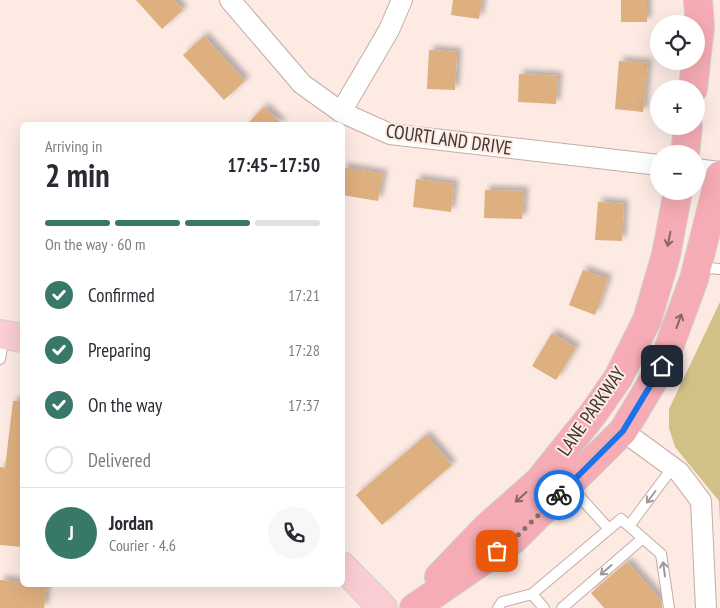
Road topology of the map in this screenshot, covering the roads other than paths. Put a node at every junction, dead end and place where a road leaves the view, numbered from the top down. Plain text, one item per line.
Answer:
1 (230, 0) edge
2 (402, 0) edge
3 (698, 0) edge
4 (699, 15) edge
5 (341, 112) junction
6 (650, 164) edge
7 (705, 171) edge
8 (720, 174) edge
9 (676, 200) edge
10 (708, 268) edge
11 (623, 431) junction
12 (673, 467) junction
13 (569, 485) junction
14 (629, 526) junction
15 (609, 529) junction
16 (643, 538) junction
17 (345, 569) edge
18 (532, 594) junction
19 (383, 608) edge
20 (408, 608) edge
21 (414, 608) edge
22 (498, 608) edge
23 (544, 608) edge
24 (562, 608) edge
25 (669, 608) edge
26 (706, 608) edge

1 - 5 street, COURTLAND DRIVE
2 - 5 street
3 - 4 highway
5 - 6 street, COURTLAND DRIVE
7 - 8 street
8 - 10 highway, LANE PARKWAY
9 -> 20 highway, LANE PARKWAY
11 -> 10 highway, LANE PARKWAY
11 - 12 street
11 - 13 highway, LANE PARKWAY
12 -> 14 lane
12 - 26 street
13 - 15 lane
13 - 21 highway, LANE PARKWAY
14 - 15 lane
14 - 16 lane
15 - 18 lane
16 -> 24 lane
25 -> 16 lane
17 - 19 main road
18 - 22 lane
18 - 23 lane

